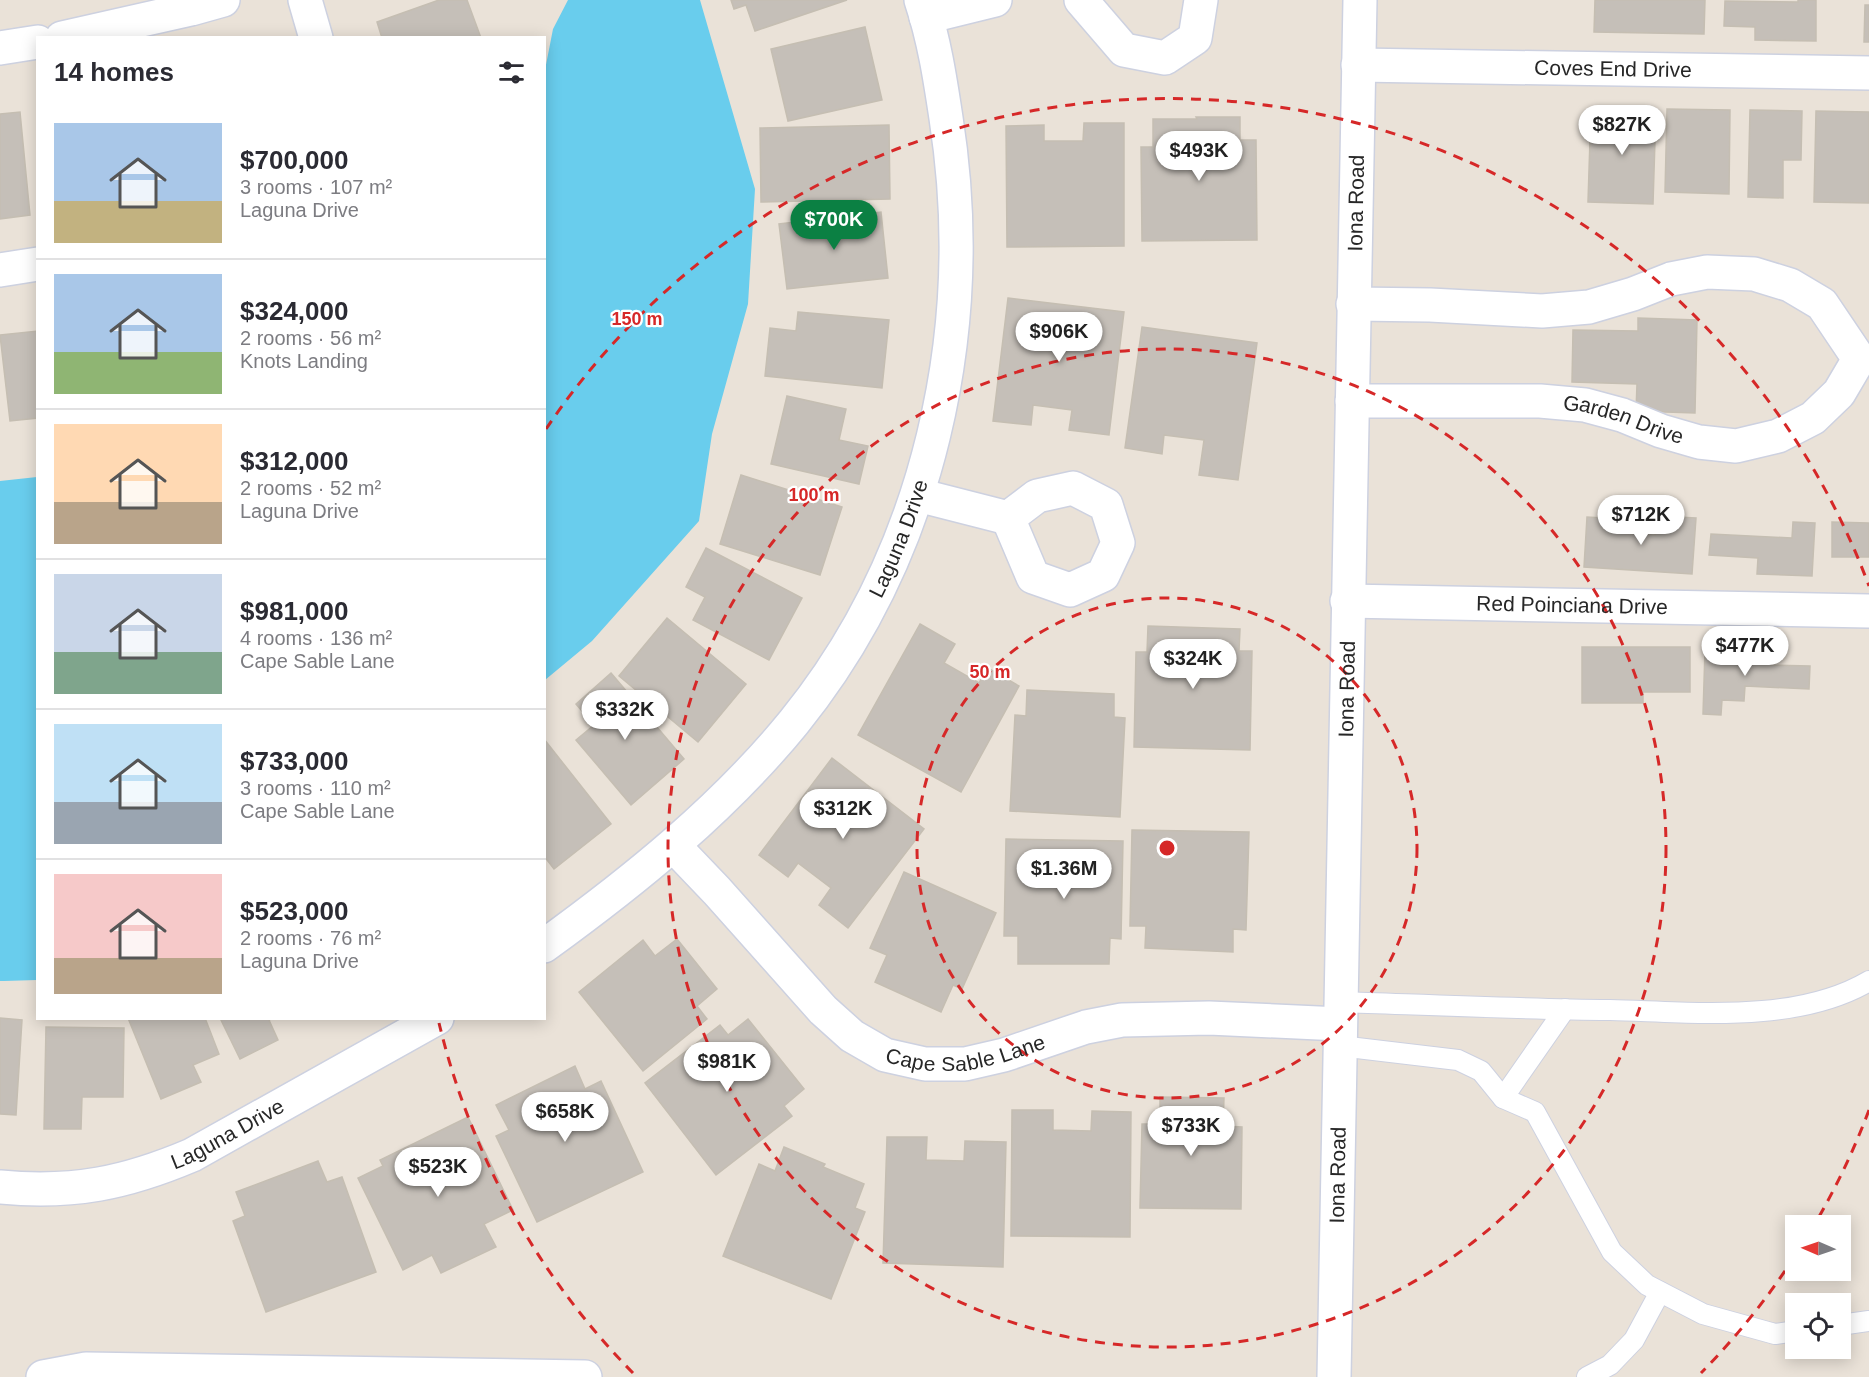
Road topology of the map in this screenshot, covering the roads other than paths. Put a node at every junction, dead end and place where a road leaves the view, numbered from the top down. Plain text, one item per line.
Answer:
1 (223, 0) edge
2 (305, 0) edge
3 (995, 0) edge
4 (1081, 0) edge
5 (1201, 0) edge
6 (1359, 0) edge
7 (923, 8) edge
8 (71, 36) edge
9 (315, 36) edge
10 (36, 42) edge
11 (0, 48) edge
12 (1358, 65) junction
13 (1869, 73) edge
14 (36, 264) edge
15 (0, 270) edge
16 (1353, 304) junction
17 (1864, 359) edge
18 (1352, 401) junction
19 (918, 495) junction
20 (1008, 519) dead end
21 (1347, 601) junction
22 (1869, 611) edge
23 (674, 846) junction
24 (546, 945) edge
25 (1869, 981) edge
26 (1565, 1009) junction
27 (433, 1020) edge
28 (1340, 1024) junction
29 (1503, 1098) junction
30 (0, 1187) edge
31 (1660, 1292) junction
32 (1869, 1321) edge
33 (1851, 1323) edge
34 (1785, 1333) edge
35 (119, 1373) edge
36 (43, 1377) edge
37 (585, 1377) edge
38 (1334, 1377) edge
39 (1587, 1377) edge

1 - 8 street
2 - 9 street
3 - 7 street
4 - 5 street
6 - 12 street, Iona Road
7 - 19 street, Laguna Drive
10 - 11 street
12 - 13 street, Coves End Drive
12 - 16 street, Iona Road
14 - 15 street
16 - 17 street, Garden Drive
16 - 18 street, Iona Road
17 - 18 street, Garden Drive
18 - 21 street, Iona Road
19 - 20 street
19 - 23 street, Laguna Drive
21 - 22 street, Red Poinciana Drive
21 - 28 street, Iona Road
23 - 24 street, Laguna Drive
23 - 28 street, Cape Sable Lane
25 - 26 lane
26 - 28 lane
26 - 29 lane
27 - 30 street, Laguna Drive
28 - 29 lane
28 - 38 street, Iona Road
29 - 31 lane
31 - 34 lane
31 - 39 lane
32 - 33 lane
35 - 36 street
35 - 37 street

